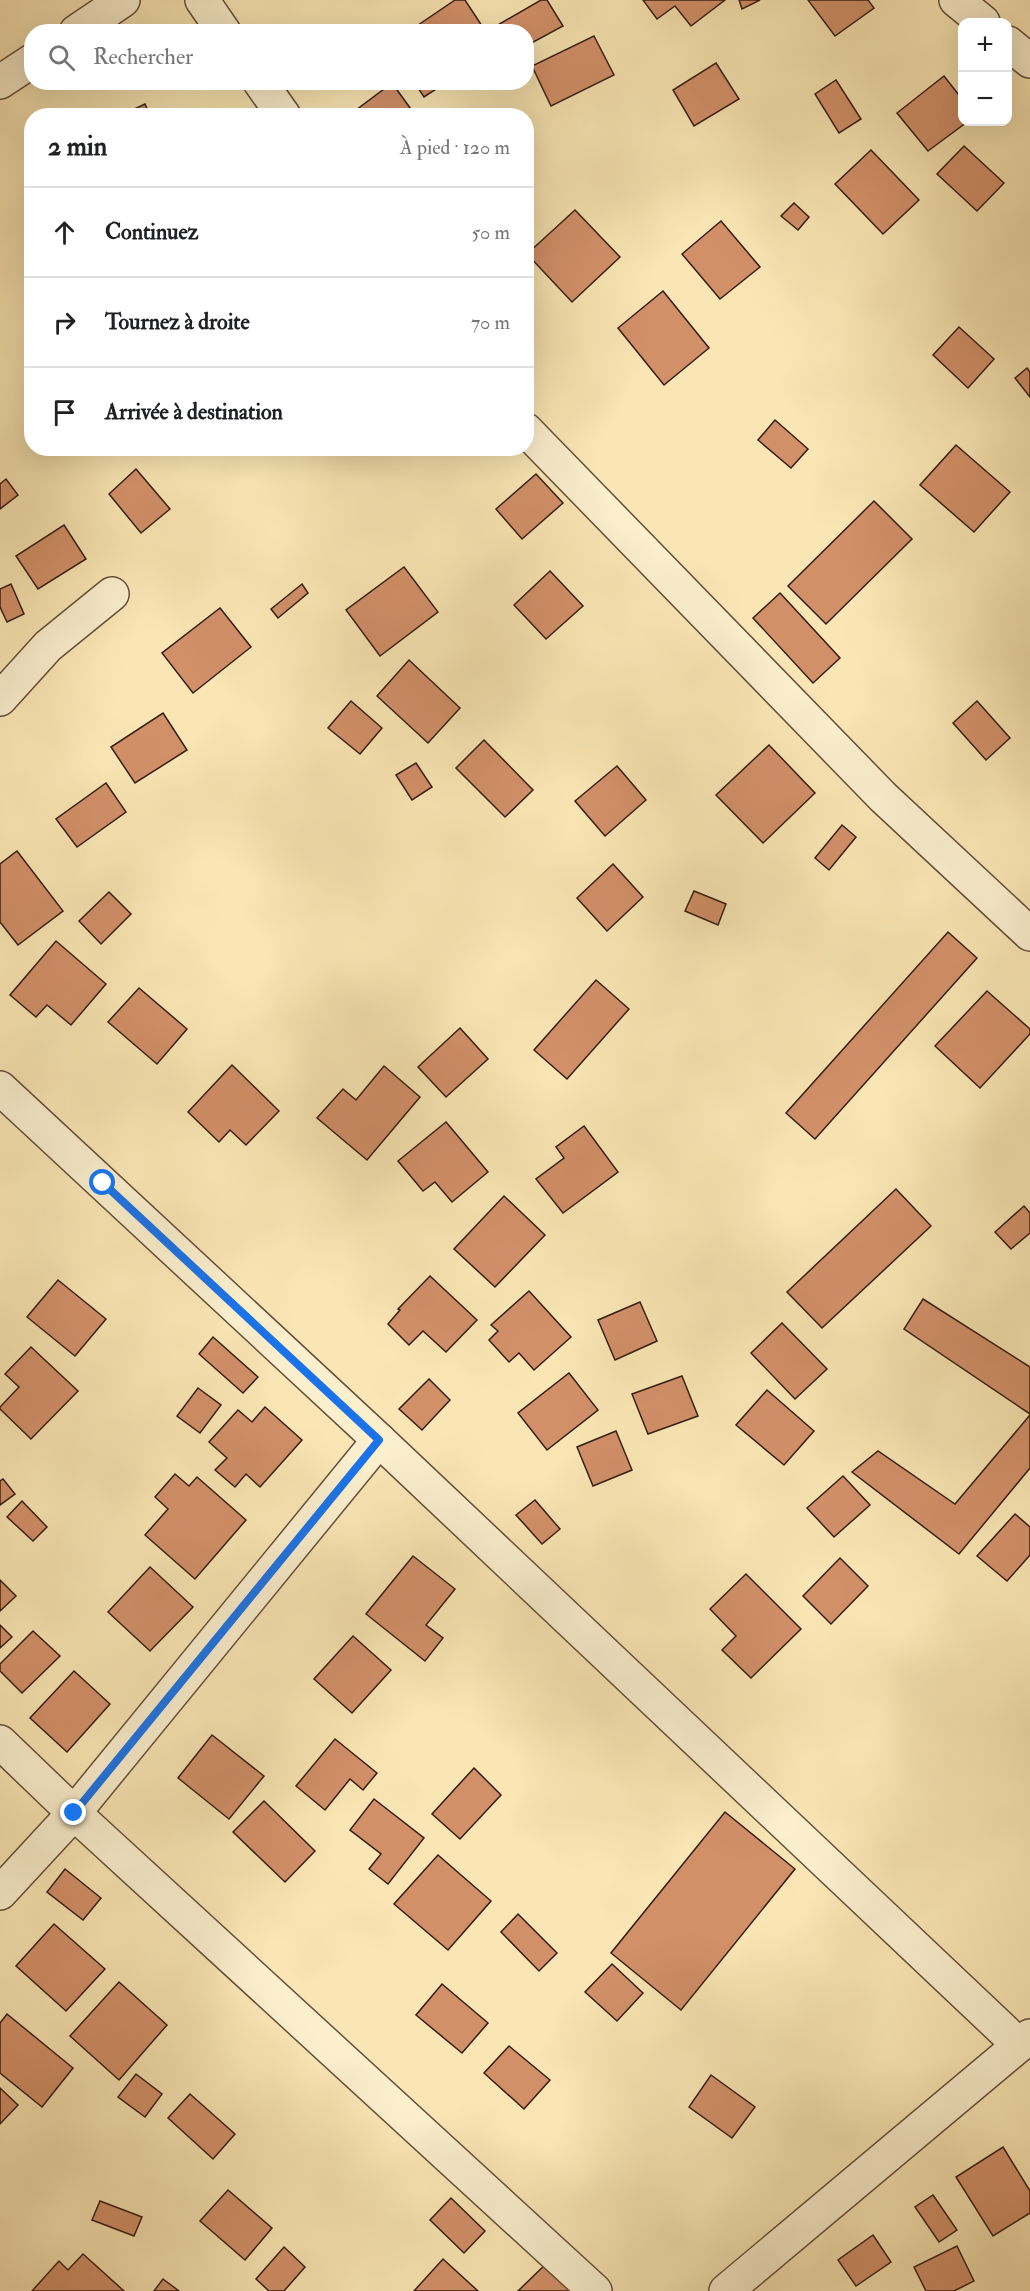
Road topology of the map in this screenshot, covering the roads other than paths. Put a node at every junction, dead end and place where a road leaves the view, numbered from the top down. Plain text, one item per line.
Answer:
1 (123, 0) edge
2 (202, 0) edge
3 (956, 0) edge
4 (978, 18) edge
5 (88, 24) edge
6 (218, 24) edge
7 (1012, 46) edge
8 (1030, 62) edge
9 (24, 66) edge
10 (0, 82) edge
11 (266, 90) edge
12 (278, 108) edge
13 (534, 438) edge
14 (112, 594) dead end
15 (0, 699) edge
16 (1030, 934) edge
17 (0, 1088) edge
18 (379, 1440) junction
19 (0, 1742) edge
20 (74, 1813) junction
21 (0, 1893) edge
22 (1025, 2040) edge
23 (595, 2291) edge
24 (726, 2291) edge

1 - 5 street
2 - 6 street
3 - 4 street
7 - 8 street
9 - 10 street
11 - 12 street
13 - 16 street
14 - 15 street
17 - 18 street
18 - 20 street
18 - 22 street
19 - 20 street
20 - 21 street
20 - 23 street
22 - 24 street

